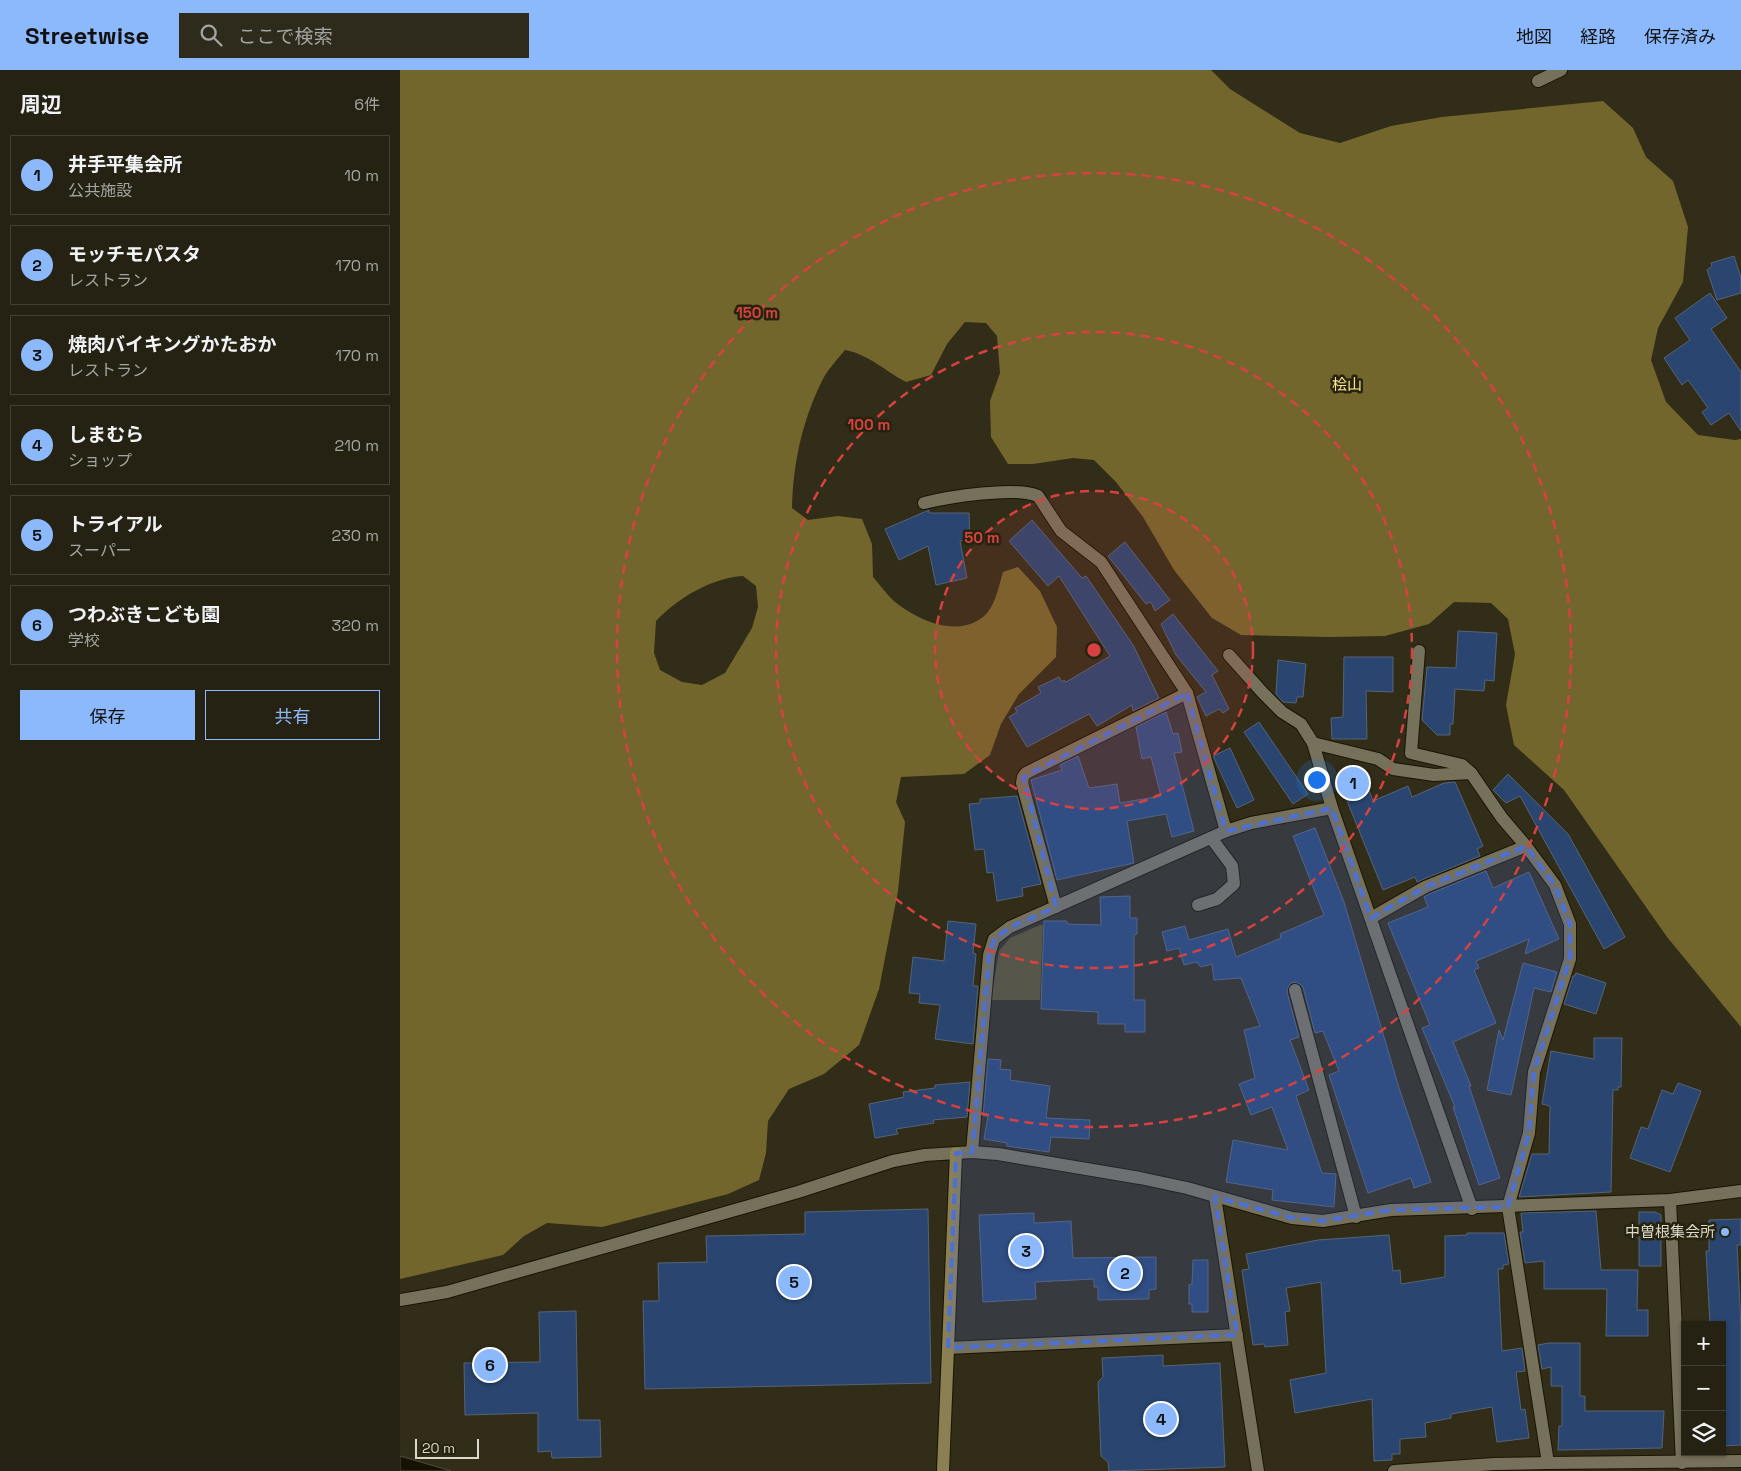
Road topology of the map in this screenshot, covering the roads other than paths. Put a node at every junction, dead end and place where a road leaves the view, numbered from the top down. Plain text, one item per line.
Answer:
1 (1561, 70) edge
2 (1538, 82) dead end
3 (924, 503) dead end
4 (1419, 651) dead end
5 (1229, 655) dead end
6 (1187, 693) junction
7 (1313, 743) junction
8 (1471, 773) junction
9 (1332, 808) junction
10 (1226, 831) junction
11 (1212, 839) junction
12 (1526, 846) junction
13 (1198, 906) dead end
14 (1056, 907) junction
15 (1371, 918) junction
16 (1295, 990) dead end
17 (972, 1152) junction
18 (956, 1153) junction
19 (1741, 1191) edge
20 (1215, 1197) junction
21 (1670, 1200) junction
22 (1508, 1207) junction
23 (1472, 1209) junction
24 (1356, 1217) junction
25 (400, 1300) edge
26 (1237, 1335) junction
27 (948, 1348) junction
28 (1741, 1462) edge
29 (1682, 1463) junction
30 (1548, 1464) junction
31 (943, 1471) edge
32 (1258, 1471) edge
33 (1394, 1471) edge

1 - 2 street
3 - 6 street
4 - 8 street
5 - 7 street
6 - 10 street
6 - 14 street
7 - 8 street
7 - 9 street
8 - 12 street
9 - 10 street
9 - 15 street
10 - 11 street
11 - 13 street
11 - 14 street
12 - 15 street
12 - 22 street
14 - 17 street
15 - 23 street
16 - 24 street
17 - 18 street
17 - 20 street
18 - 25 street
18 - 27 street
19 - 21 street
20 - 24 street
20 - 26 street
21 - 22 street
21 - 29 street
22 - 23 street
22 - 30 street
23 - 24 street
26 - 27 street
26 - 32 street
27 - 31 street
28 - 29 street
29 - 30 street
30 - 33 street

